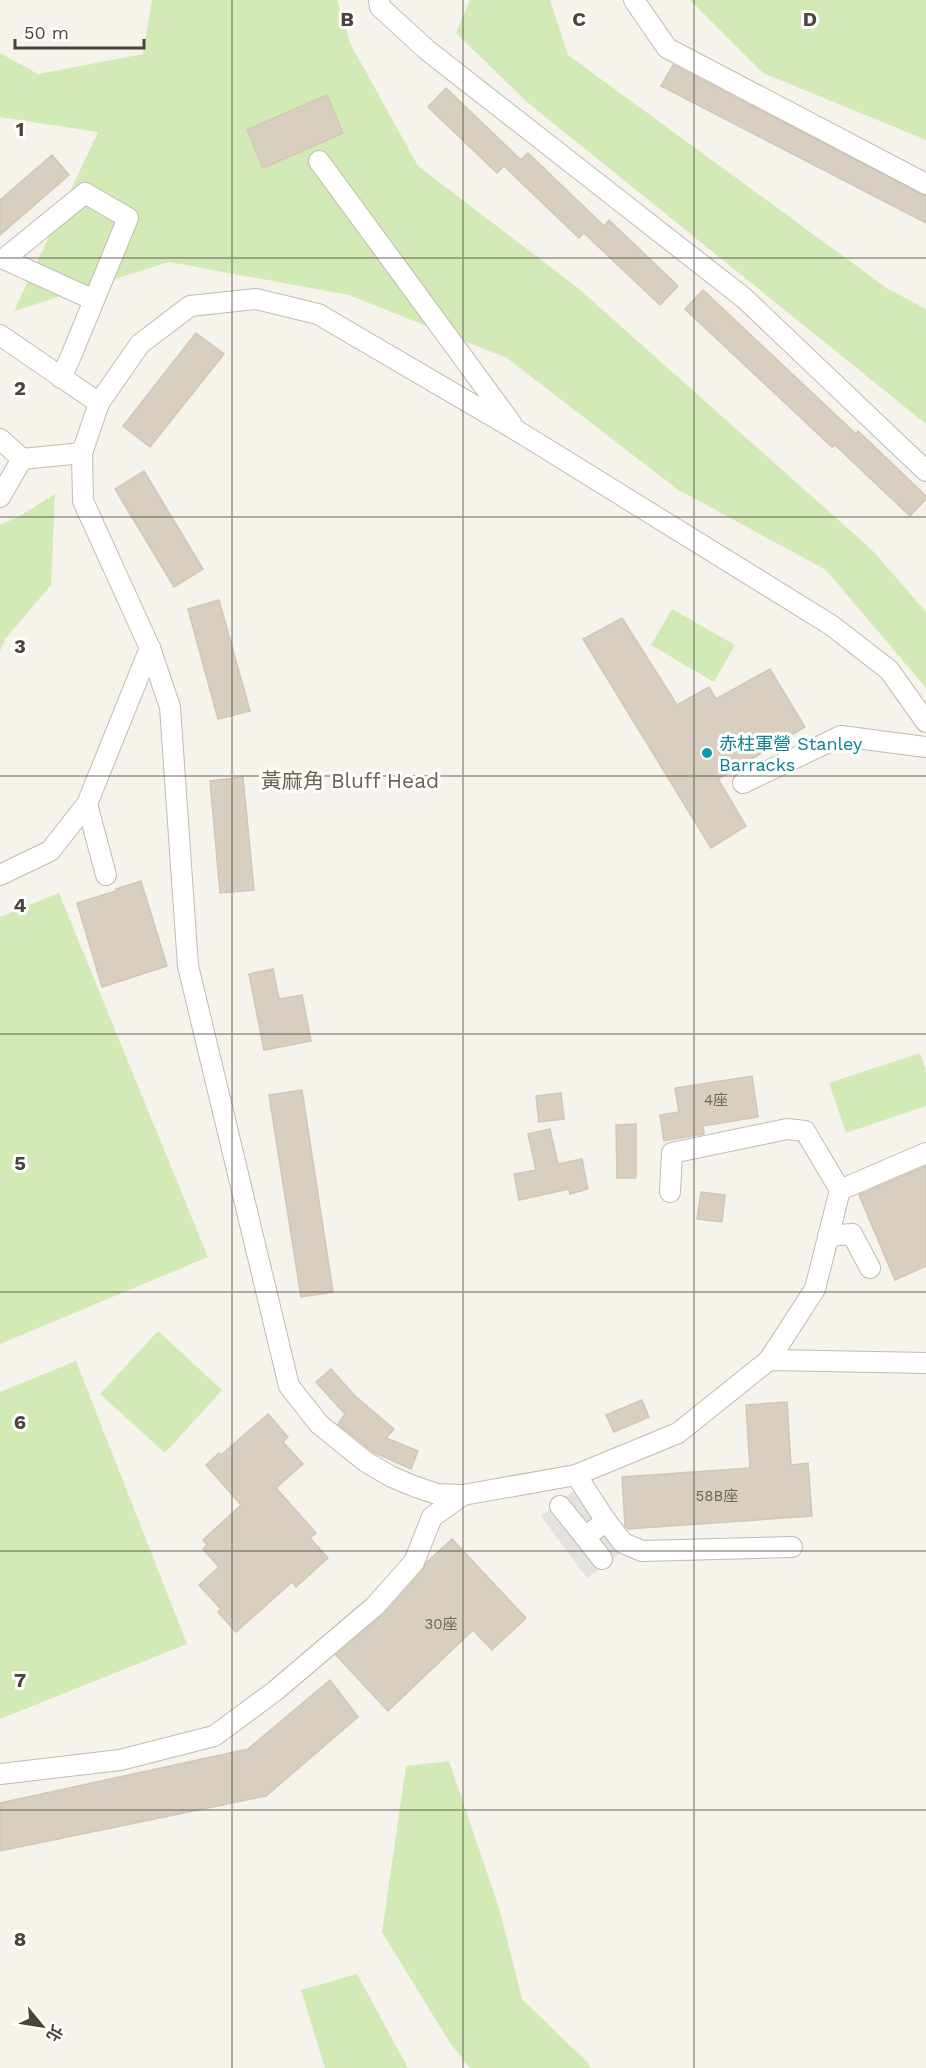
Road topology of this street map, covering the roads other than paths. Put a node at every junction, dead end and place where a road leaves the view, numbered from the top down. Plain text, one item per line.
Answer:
1 (379, 0) edge
2 (634, 0) edge
3 (320, 161) dead end
4 (926, 184) edge
5 (94, 300) junction
6 (0, 335) edge
7 (61, 378) junction
8 (99, 403) junction
9 (516, 430) junction
10 (0, 438) edge
11 (82, 453) junction
12 (22, 459) junction
13 (926, 471) edge
14 (0, 497) edge
15 (150, 648) junction
16 (926, 722) edge
17 (926, 747) edge
18 (743, 783) dead end
19 (87, 804) junction
20 (0, 875) edge
21 (106, 875) dead end
22 (926, 1153) edge
23 (840, 1190) junction
24 (670, 1192) dead end
25 (828, 1236) junction
26 (870, 1268) dead end
27 (769, 1360) junction
28 (926, 1363) edge
29 (576, 1474) junction
30 (464, 1495) junction
31 (560, 1506) dead end
32 (606, 1521) junction
33 (585, 1537) junction
34 (792, 1547) dead end
35 (602, 1559) dead end
36 (0, 1774) edge

1 - 13 lane
2 - 4 lane
3 - 9 lane
5 - 5 lane
5 - 7 lane
6 - 7 lane
7 - 8 lane
8 - 9 lane
8 - 11 lane
9 - 16 lane
10 - 12 lane
11 - 12 lane
11 - 15 lane
12 - 14 lane
15 - 19 lane
15 - 30 lane
17 - 18 lane
19 - 20 lane
19 - 21 lane
22 - 23 lane
23 - 24 lane
23 - 25 lane
25 - 26 lane
25 - 27 lane
27 - 28 lane
27 - 29 lane
29 - 30 lane
29 - 32 lane
30 - 36 lane
31 - 33 lane
32 - 33 lane
32 - 34 lane
33 - 35 lane

